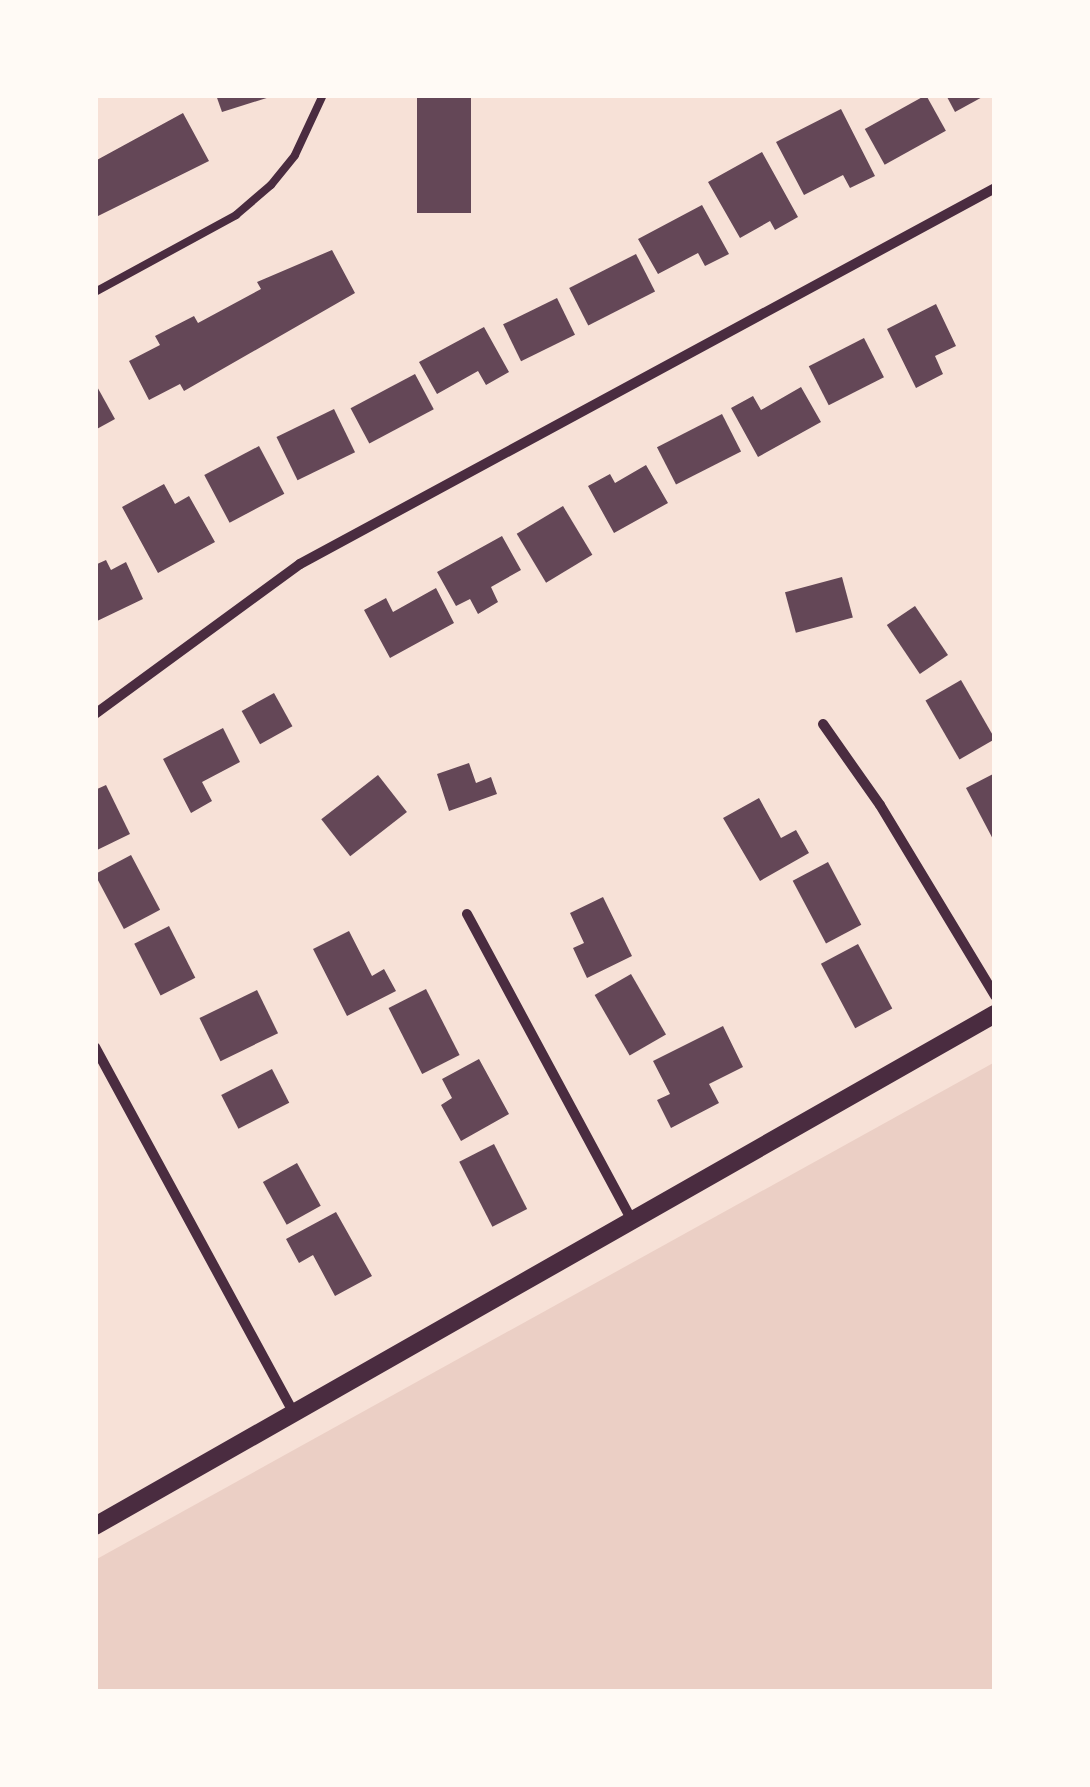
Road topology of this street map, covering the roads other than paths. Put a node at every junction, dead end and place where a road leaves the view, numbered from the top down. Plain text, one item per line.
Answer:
1 (323, 95) edge
2 (995, 188) edge
3 (95, 292) edge
4 (95, 714) edge
5 (823, 724) dead end
6 (466, 914) dead end
7 (995, 996) edge
8 (995, 1014) edge
9 (95, 1046) edge
10 (631, 1218) junction
11 (294, 1415) junction
12 (95, 1526) edge

1 - 3 lane
2 - 4 street
5 - 7 street
6 - 10 street
8 - 10 street
9 - 11 street
10 - 11 street
11 - 12 street

